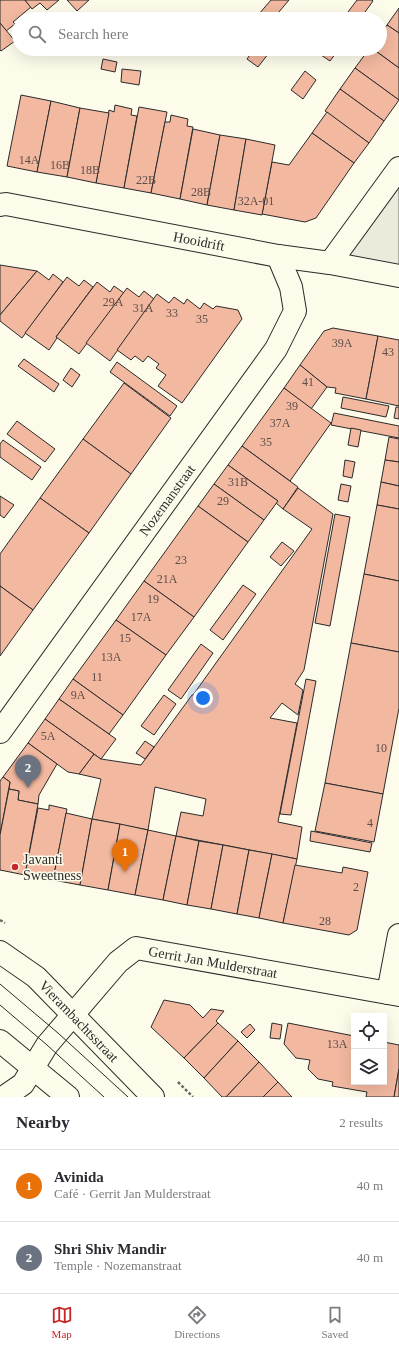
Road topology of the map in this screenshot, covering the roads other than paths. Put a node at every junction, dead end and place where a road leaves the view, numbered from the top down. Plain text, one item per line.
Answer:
1 (399, 168) edge
2 (0, 205) edge
3 (278, 256) junction
4 (330, 263) junction
5 (399, 276) edge
6 (0, 732) edge
7 (399, 934) edge
8 (0, 952) edge
9 (393, 994) edge
10 (74, 1014) junction
11 (0, 1041) edge
12 (32, 1068) junction
13 (4, 1097) edge
14 (68, 1097) edge
15 (153, 1097) edge

1 - 4 street
2 - 3 street, Hooidrift
3 - 4 street, Hooidrift
3 - 6 street, Nozemanstraat
4 - 5 street, Hooidrift
7 - 9 street
8 - 10 street, Vierambachtsstraat
9 - 10 street, Gerrit Jan Mulderstraat
10 - 12 street, Gerrit Jan Mulderstraat
10 - 15 street, Vierambachtsstraat
11 - 12 street
12 - 13 street, Gerrit Jan Mulderstraat
12 - 14 street

